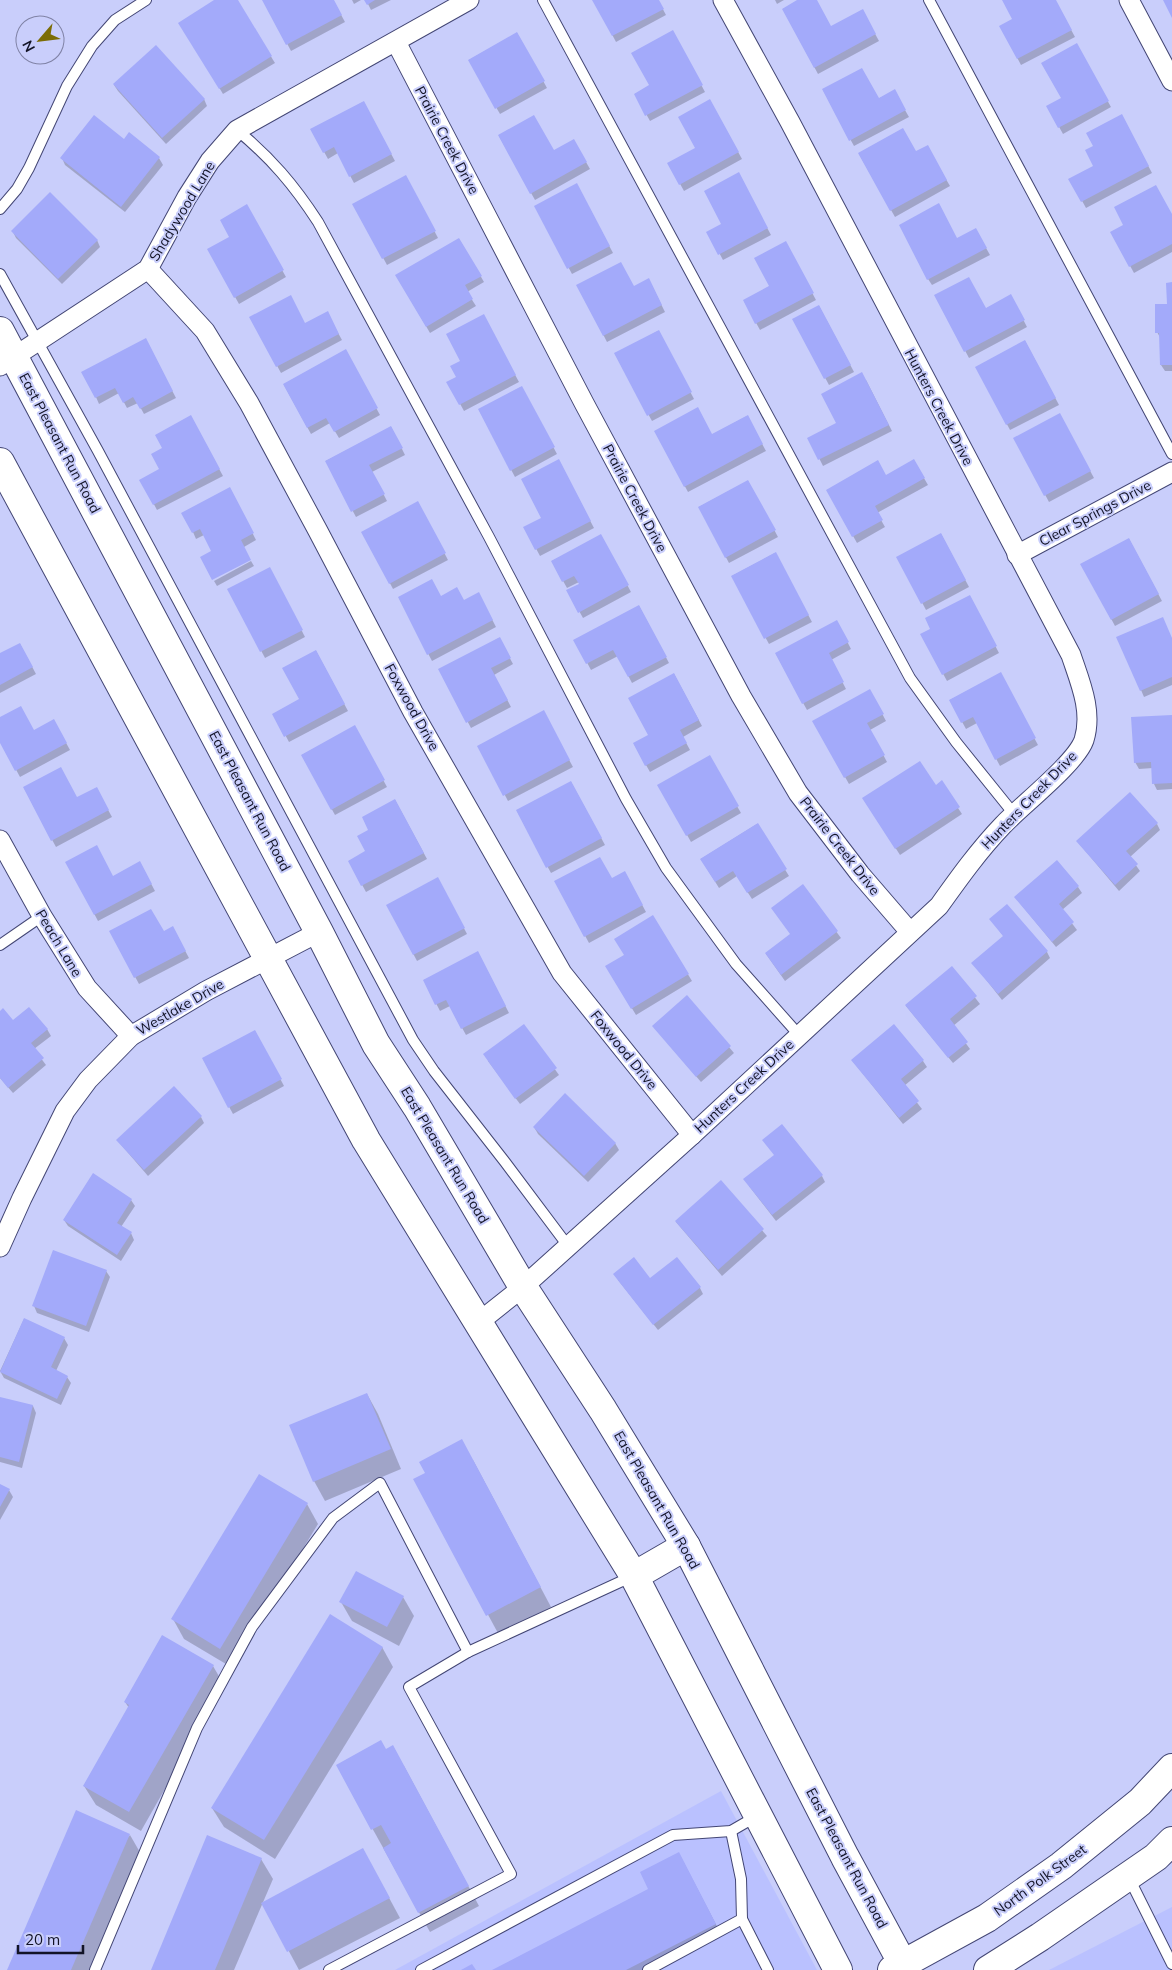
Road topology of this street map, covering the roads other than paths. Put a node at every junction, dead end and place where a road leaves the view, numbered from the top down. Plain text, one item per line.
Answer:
1 (146, 0) edge
2 (469, 0) edge
3 (543, 0) edge
4 (723, 0) edge
5 (929, 0) edge
6 (1129, 0) edge
7 (396, 42) junction
8 (1170, 72) edge
9 (238, 130) junction
10 (0, 209) edge
11 (148, 269) junction
12 (0, 274) edge
13 (0, 331) edge
14 (38, 342) junction
15 (7, 362) edge
16 (1172, 454) edge
17 (0, 462) edge
18 (1172, 472) edge
19 (1017, 555) junction
20 (1014, 814) junction
21 (0, 840) edge
22 (42, 916) junction
23 (319, 932) junction
24 (910, 932) junction
25 (0, 945) edge
26 (268, 958) junction
27 (798, 1035) junction
28 (132, 1036) junction
29 (692, 1135) junction
30 (568, 1246) junction
31 (0, 1247) edge
32 (523, 1287) junction
33 (479, 1322) junction
34 (686, 1546) junction
35 (634, 1576) junction
36 (468, 1652) junction
37 (1172, 1768) edge
38 (758, 1816) junction
39 (730, 1832) junction
40 (1172, 1841) edge
41 (1128, 1877) junction
42 (742, 1919) junction
43 (1172, 1965) edge
44 (900, 1968) edge
45 (95, 1970) edge
46 (329, 1970) edge
47 (421, 1970) edge
48 (648, 1970) edge
49 (768, 1970) edge
50 (838, 1970) edge
51 (988, 1970) edge
52 (1164, 1970) edge

1 - 10 lane
2 - 7 street, Shadywood Lane
3 - 20 lane
4 - 19 street, Hunters Creek Drive
5 - 16 lane
6 - 8 street
7 - 9 street, Shadywood Lane
7 - 24 street, Prairie Creek Drive
9 - 11 street, Shadywood Lane
9 - 27 lane
11 - 14 street, Shadywood Lane
11 - 29 street, Foxwood Drive
12 - 14 lane
13 - 15 main road, East Pleasant Run Road
14 - 15 street, Shadywood Lane
14 - 30 lane
15 - 23 main road, East Pleasant Run Road
17 - 26 main road
18 - 19 street, Clear Springs Drive
19 - 20 street, Hunters Creek Drive
20 - 24 street, Hunters Creek Drive
21 - 22 street, Peach Lane
22 - 25 lane
22 - 28 street, Peach Lane
23 - 26 street, Westlake Drive
23 - 32 main road, East Pleasant Run Road
24 - 27 street, Hunters Creek Drive
26 - 28 street, Westlake Drive
26 - 33 main road
27 - 29 street, Hunters Creek Drive
28 - 31 street, Westlake Drive
29 - 30 street, Hunters Creek Drive
30 - 32 street, Hunters Creek Drive
32 - 33 street, Hunters Creek Drive
32 - 34 main road, East Pleasant Run Road
33 - 35 main road
34 - 35 main road
34 - 44 main road, East Pleasant Run Road
35 - 36 lane
35 - 38 main road
36 - 45 lane
36 - 46 lane
37 - 44 main road, North Polk Street
38 - 39 lane
38 - 50 main road
39 - 42 lane
39 - 47 lane
40 - 41 main road
41 - 43 lane
41 - 51 main road
42 - 48 lane
42 - 49 lane
43 - 52 lane

